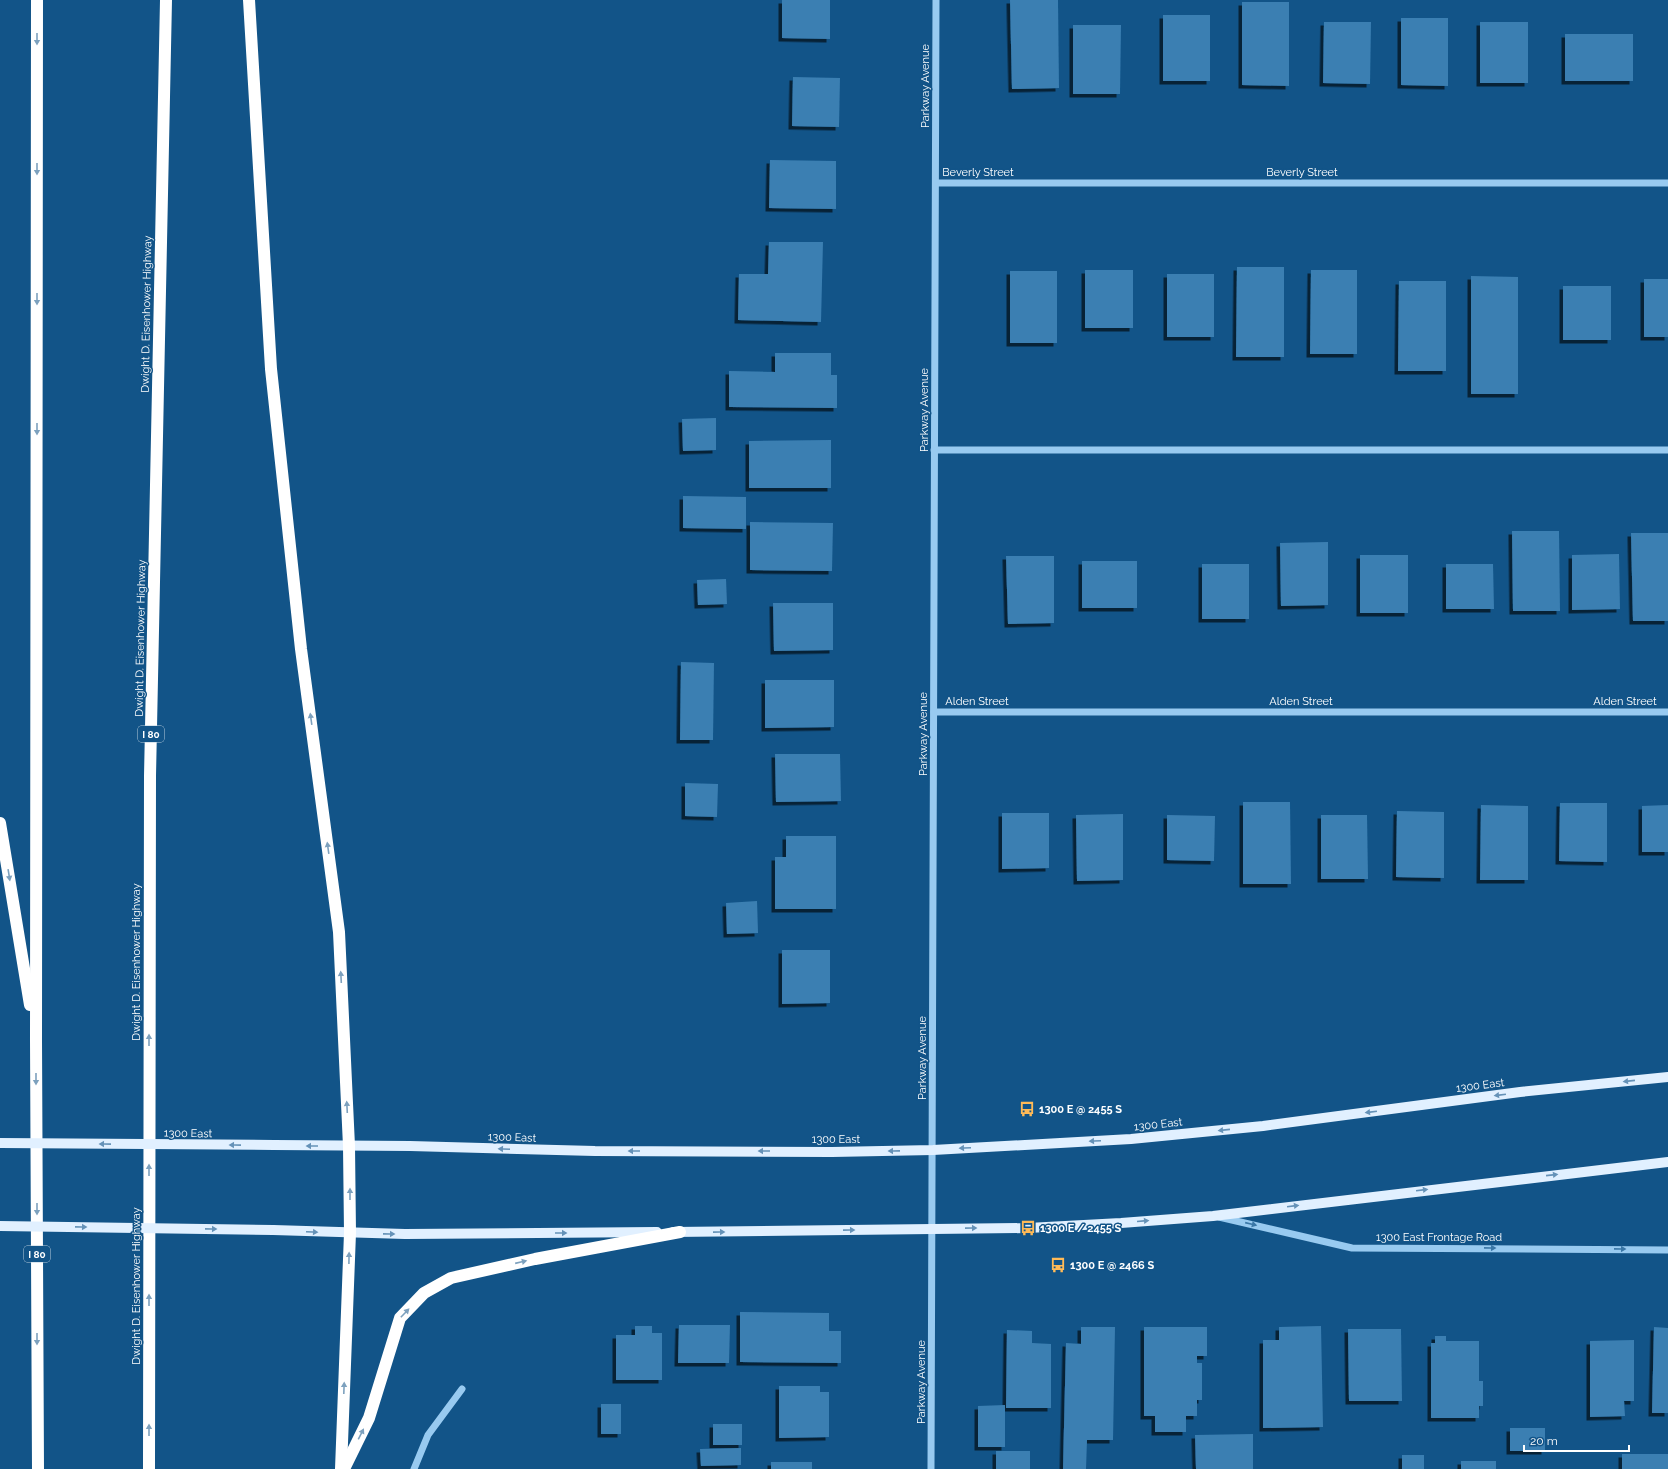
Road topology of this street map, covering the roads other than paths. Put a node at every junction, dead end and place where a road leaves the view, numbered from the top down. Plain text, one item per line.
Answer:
1 (37, 0) edge
2 (166, 0) edge
3 (249, 0) edge
4 (936, 0) edge
5 (936, 183) junction
6 (1668, 183) edge
7 (934, 450) junction
8 (1668, 450) edge
9 (934, 712) junction
10 (1668, 712) edge
11 (0, 823) edge
12 (36, 1040) junction
13 (1668, 1077) edge
14 (0, 1143) edge
15 (349, 1146) junction
16 (933, 1150) junction
17 (1668, 1162) edge
18 (1213, 1216) junction
19 (0, 1226) edge
20 (932, 1229) junction
21 (680, 1232) junction
22 (350, 1234) junction
23 (1668, 1250) edge
24 (462, 1389) dead end
25 (38, 1469) edge
26 (149, 1469) edge
27 (342, 1469) edge
28 (414, 1469) edge
29 (931, 1469) edge

1 -> 12 highway, I 80
26 -> 2 highway, Dwight D. Eisenhower Highway / I 80
15 -> 3 highway
4 - 5 street, Parkway Avenue
5 - 6 street, Beverly Street
5 - 7 street, Parkway Avenue
7 - 8 street
7 - 9 street, Parkway Avenue
9 - 10 street, Alden Street
9 - 16 street, Parkway Avenue
11 -> 12 highway
12 -> 25 highway, I 80
13 -> 16 main road, 1300 East
15 -> 14 main road, 1300 East, bridge
16 -> 15 main road, 1300 East
22 -> 15 highway
16 - 20 street, Parkway Avenue
18 -> 17 main road
20 -> 18 main road
18 -> 23 street, 1300 East Frontage Road
19 -> 22 main road, bridge
21 -> 20 main road
20 - 29 street, Parkway Avenue
22 -> 21 main road
27 -> 21 highway
27 -> 22 highway
24 - 28 street

